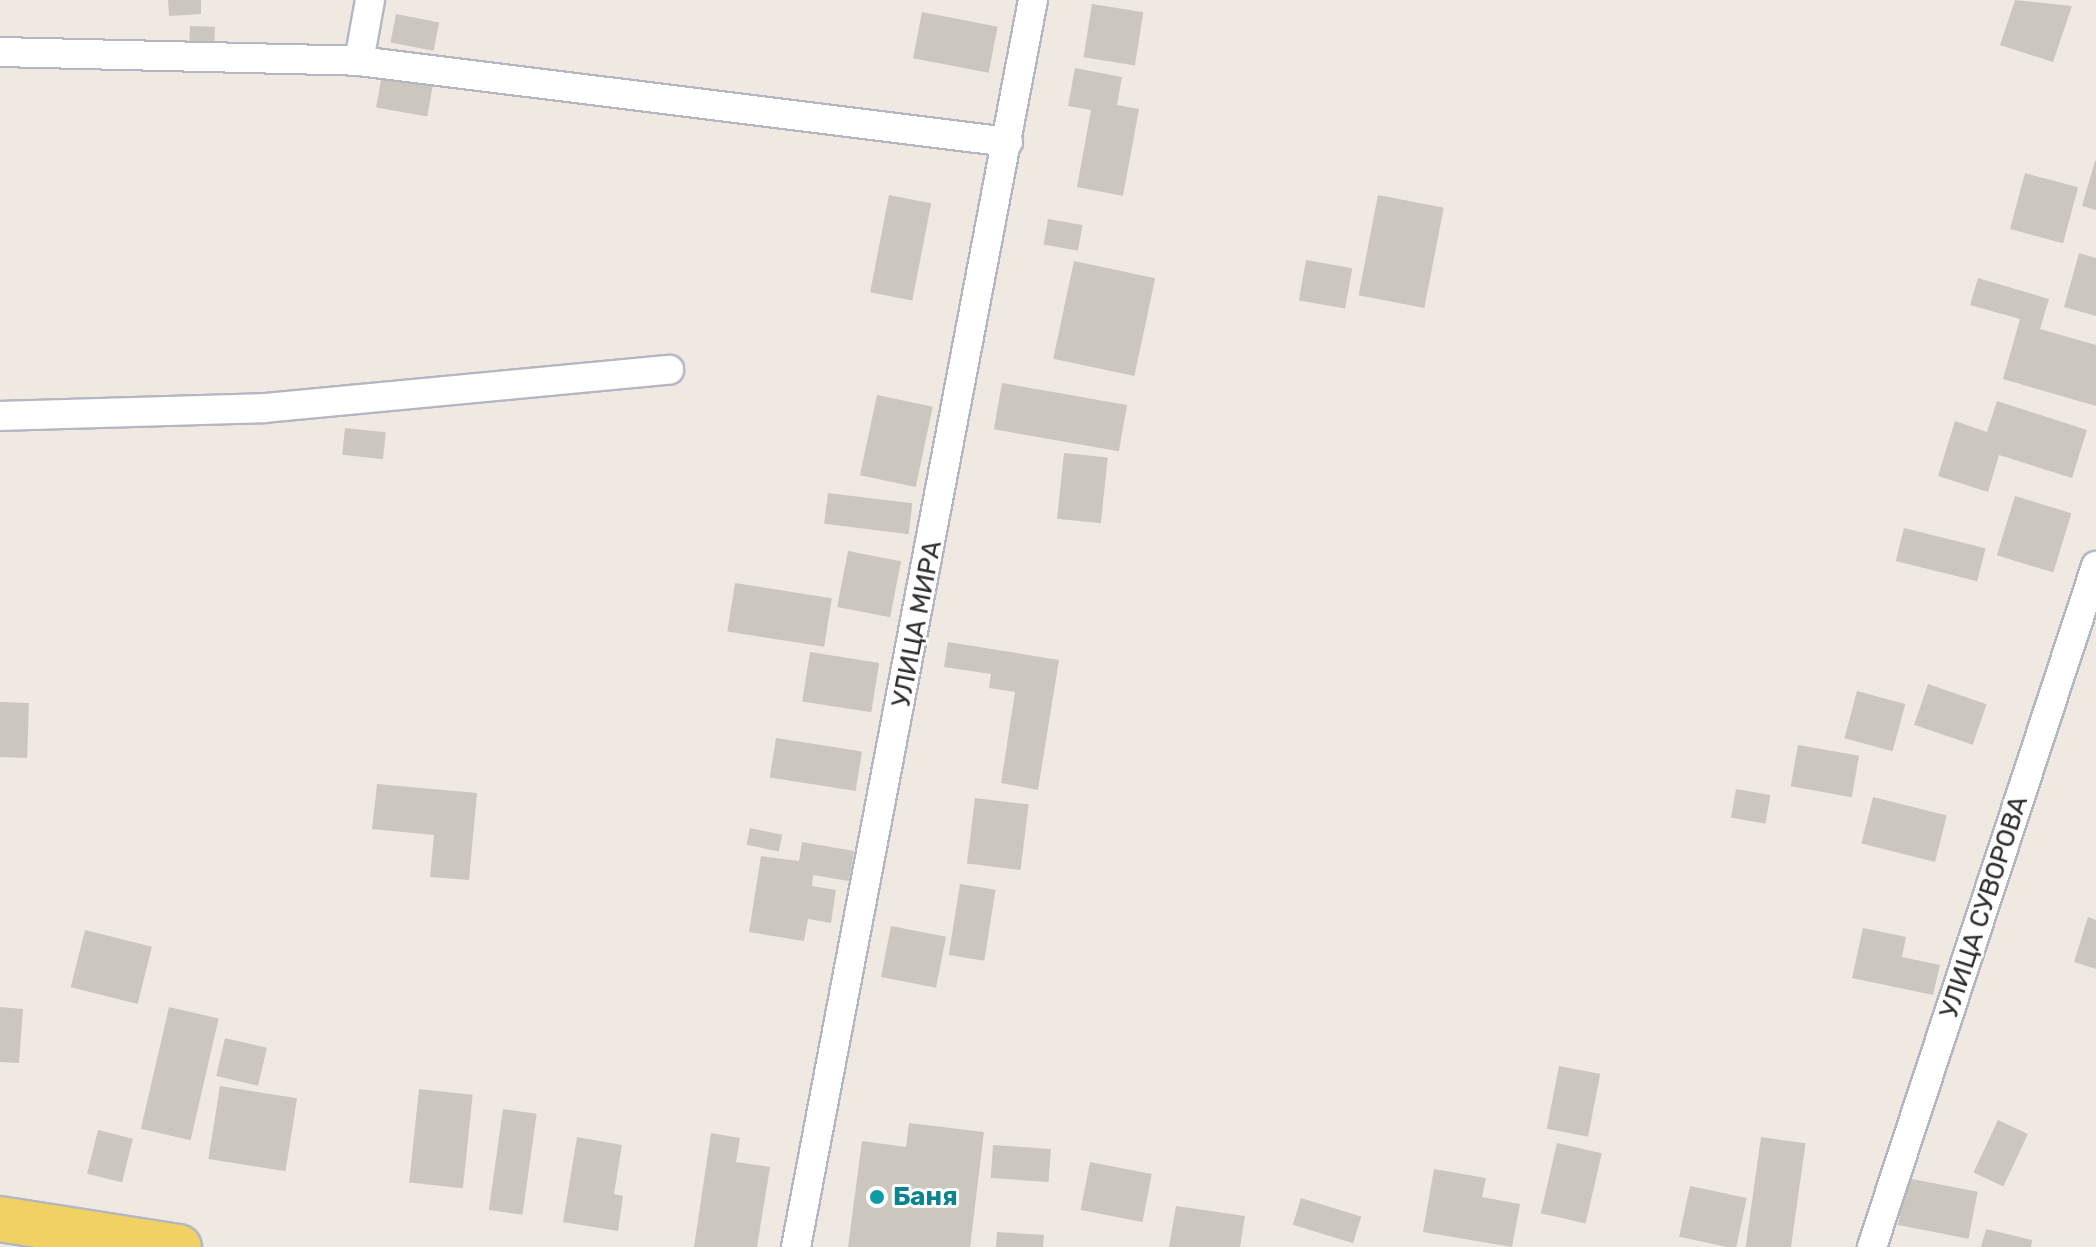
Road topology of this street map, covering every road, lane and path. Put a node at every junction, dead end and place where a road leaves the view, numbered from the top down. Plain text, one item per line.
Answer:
1 (370, 0) edge
2 (1033, 0) edge
3 (0, 52) edge
4 (359, 61) junction
5 (1008, 142) junction
6 (669, 370) dead end
7 (0, 416) edge
8 (2096, 566) edge
9 (0, 1219) edge
10 (179, 1247) edge
11 (796, 1247) edge
12 (1872, 1247) edge

1 - 4 street
2 - 5 street, УЛИЦА МИРА
3 - 4 street
4 - 5 street
5 - 11 street, УЛИЦА МИРА
6 - 7 street
8 - 12 street, УЛИЦА СУВОРОВА
9 - 10 main road

